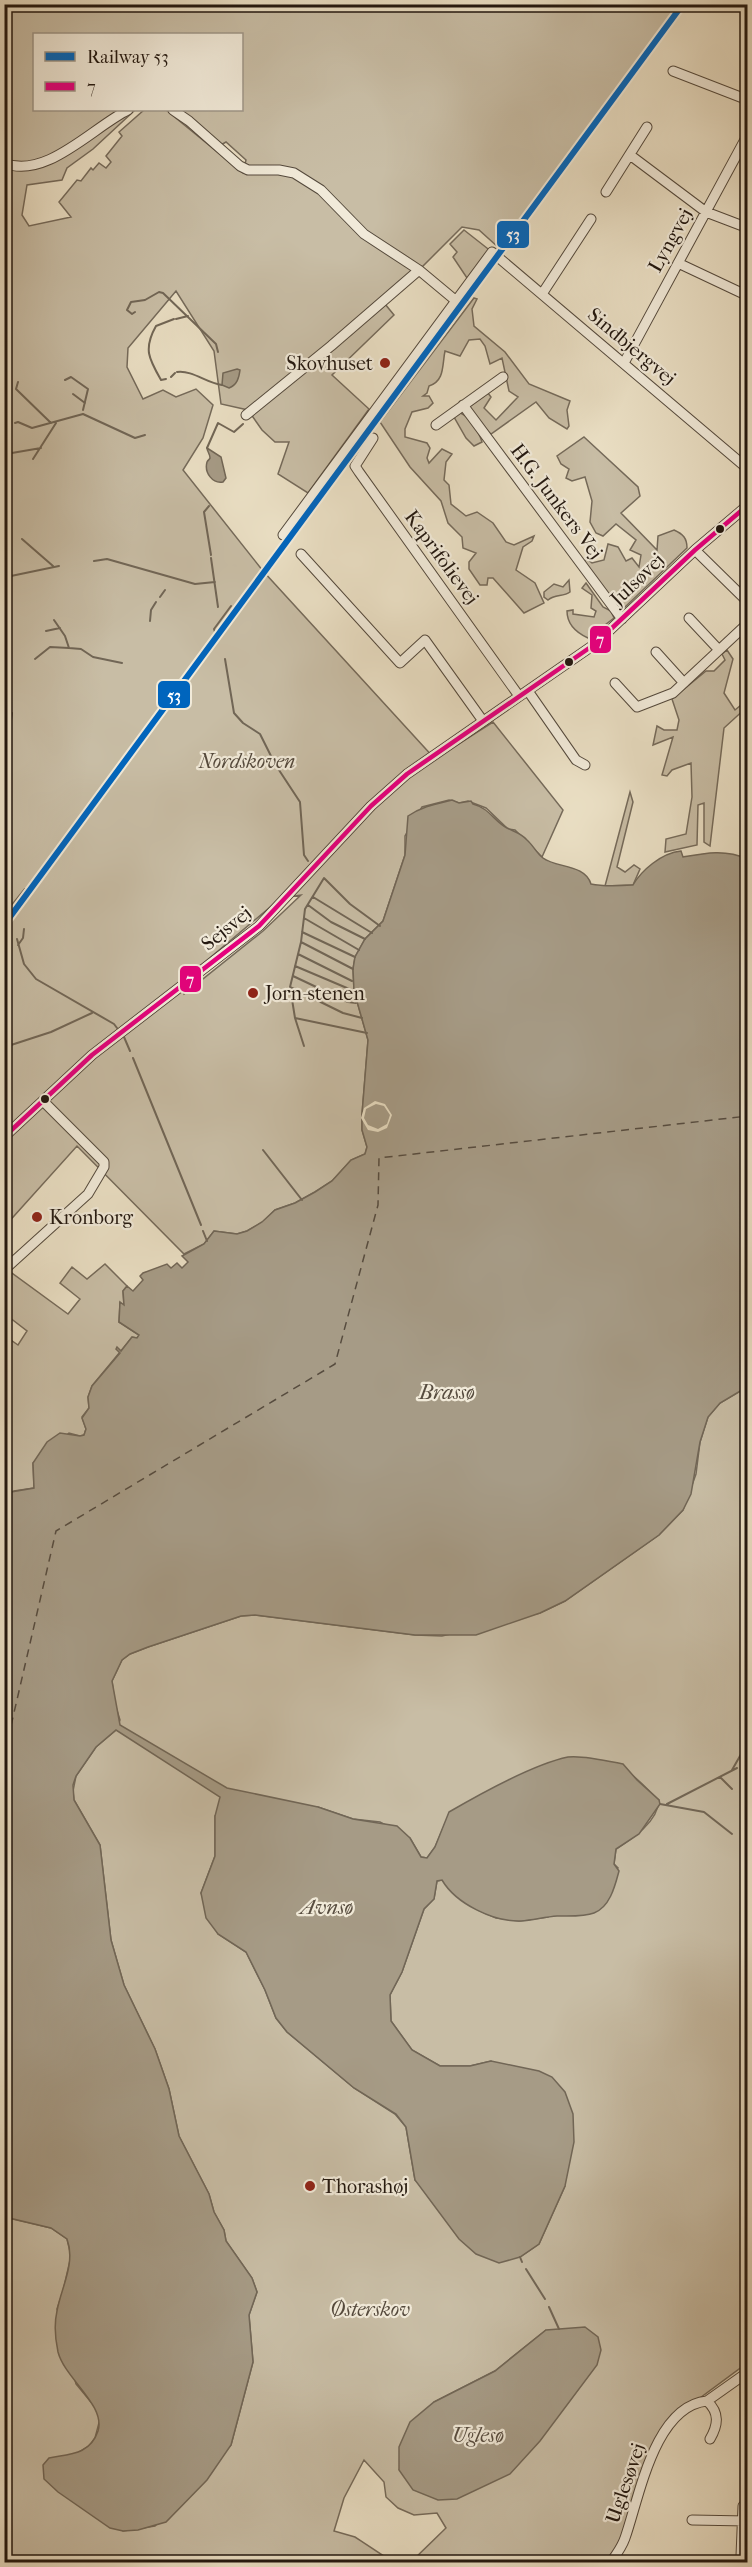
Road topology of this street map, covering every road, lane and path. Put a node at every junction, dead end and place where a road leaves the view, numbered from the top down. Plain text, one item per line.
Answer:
1 (673, 71) dead end
2 (747, 100) edge
3 (126, 111) edge
4 (174, 111) edge
5 (647, 127) dead end
6 (747, 134) edge
7 (630, 155) junction
8 (4, 163) edge
9 (606, 192) dead end
10 (706, 212) junction
11 (591, 219) dead end
12 (747, 228) edge
13 (678, 263) junction
14 (419, 270) junction
15 (542, 294) junction
16 (747, 296) edge
17 (455, 300) junction
18 (624, 363) junction
19 (503, 376) dead end
20 (463, 405) junction
21 (246, 415) dead end
22 (436, 425) dead end
23 (373, 438) dead end
24 (747, 469) edge
25 (747, 505) edge
26 (283, 535) dead end
27 (695, 550) junction
28 (301, 554) dead end
29 (747, 602) edge
30 (689, 618) dead end
31 (622, 619) junction
32 (747, 623) edge
33 (719, 650) junction
34 (656, 652) dead end
35 (615, 683) dead end
36 (684, 683) junction
37 (528, 691) junction
38 (519, 696) junction
39 (483, 721) junction
40 (430, 756) joint
41 (585, 765) dead end
42 (43, 1101) junction
43 (4, 1137) edge
44 (4, 1270) edge
45 (747, 2372) edge
46 (707, 2402) junction
47 (710, 2439) dead end
48 (747, 2506) edge
49 (692, 2520) dead end
50 (745, 2521) edge
51 (741, 2556) edge
52 (611, 2562) edge

1 - 2 street
3 - 8 street
4 - 14 street
5 - 7 street
6 - 10 street, Lyngvej
7 - 9 street
7 - 10 street
10 - 12 street
10 - 13 street, Lyngvej
11 - 15 street
13 - 16 street
13 - 18 street, Lyngvej
14 - 17 street
14 - 21 street
15 - 17 street, Sindbjergvej
15 - 18 street, Sindbjergvej
17 - 26 street
18 - 24 street, Sindbjergvej
19 - 20 street
20 - 22 street
20 - 31 street, H.G. Junkers Vej
23 - 38 street, Kaprifolievej
25 - 27 street, Julsøvej
27 - 29 street
27 - 31 street, Julsøvej
28 - 39 street
30 - 33 street
31 - 37 street, Julsøvej
32 - 33 street
33 - 36 street
34 - 36 street
35 - 36 street
37 - 38 street, Julsøvej
37 - 41 street
38 - 39 street, Julsøvej
39 - 40 street, Julsøvej
40 - 42 street, Sejsvej
42 - 43 street, Sejsvej
42 - 44 street
45 - 46 street, Uglesøvej
46 - 47 street
46 - 52 street, Uglesøvej
48 - 50 street
49 - 50 street
50 - 51 street

